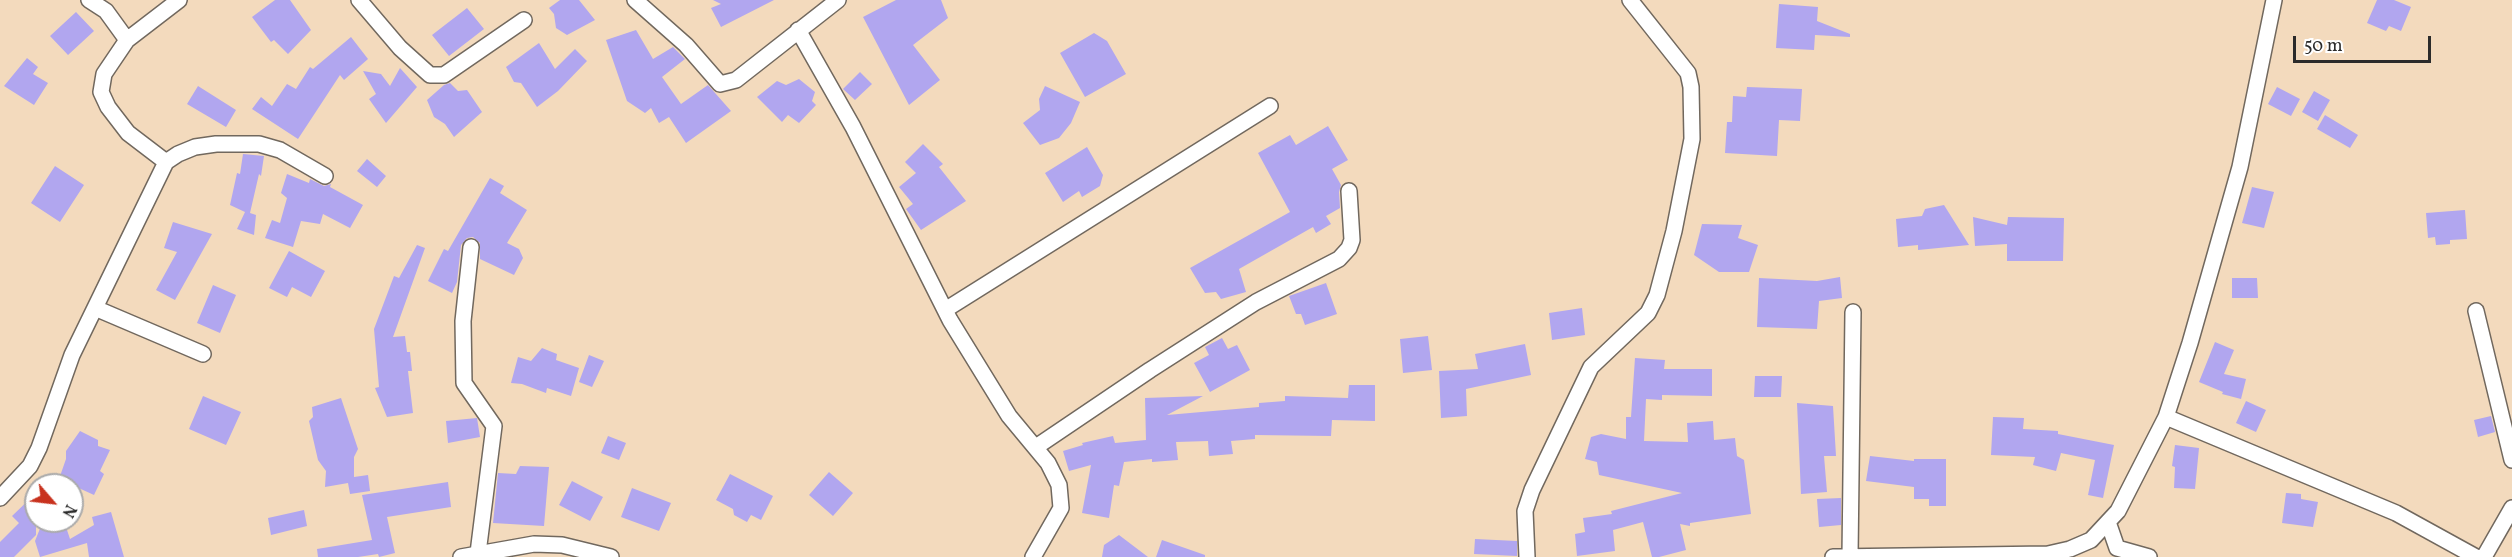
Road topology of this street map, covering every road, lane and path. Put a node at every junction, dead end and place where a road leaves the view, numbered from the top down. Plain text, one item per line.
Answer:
1 (89, 0) edge
2 (179, 0) edge
3 (359, 0) edge
4 (635, 0) edge
5 (838, 0) edge
6 (1630, 0) edge
7 (2274, 0) edge
8 (524, 20) dead end
9 (798, 30) junction
10 (127, 40) junction
11 (1270, 106) dead end
12 (166, 162) junction
13 (325, 176) dead end
14 (1349, 191) dead end
15 (471, 247) dead end
16 (95, 308) junction
17 (945, 310) junction
18 (2476, 311) dead end
19 (1854, 312) dead end
20 (203, 354) dead end
21 (2166, 417) junction
22 (1036, 447) junction
23 (2512, 460) edge
24 (0, 498) edge
25 (2512, 508) edge
26 (2108, 522) junction
27 (478, 553) junction
28 (1850, 556) edge
29 (461, 557) edge
30 (611, 557) edge
31 (1034, 557) edge
32 (1527, 557) edge
33 (1833, 557) edge
34 (2108, 557) edge
35 (2149, 557) edge
36 (2476, 557) edge
37 (2484, 557) edge

1 - 10 street
2 - 10 street
3 - 8 street
4 - 9 street
5 - 9 street
6 - 32 street
7 - 21 street
9 - 17 street
10 - 12 street
11 - 17 street
12 - 13 street
12 - 16 street
14 - 22 street
15 - 27 street
16 - 20 street
16 - 24 street
17 - 22 street
18 - 23 street
19 - 28 street
21 - 26 street
21 - 36 street
22 - 31 street
25 - 37 street
26 - 28 street
26 - 34 street
26 - 35 street
27 - 29 street
27 - 30 street
28 - 33 street

